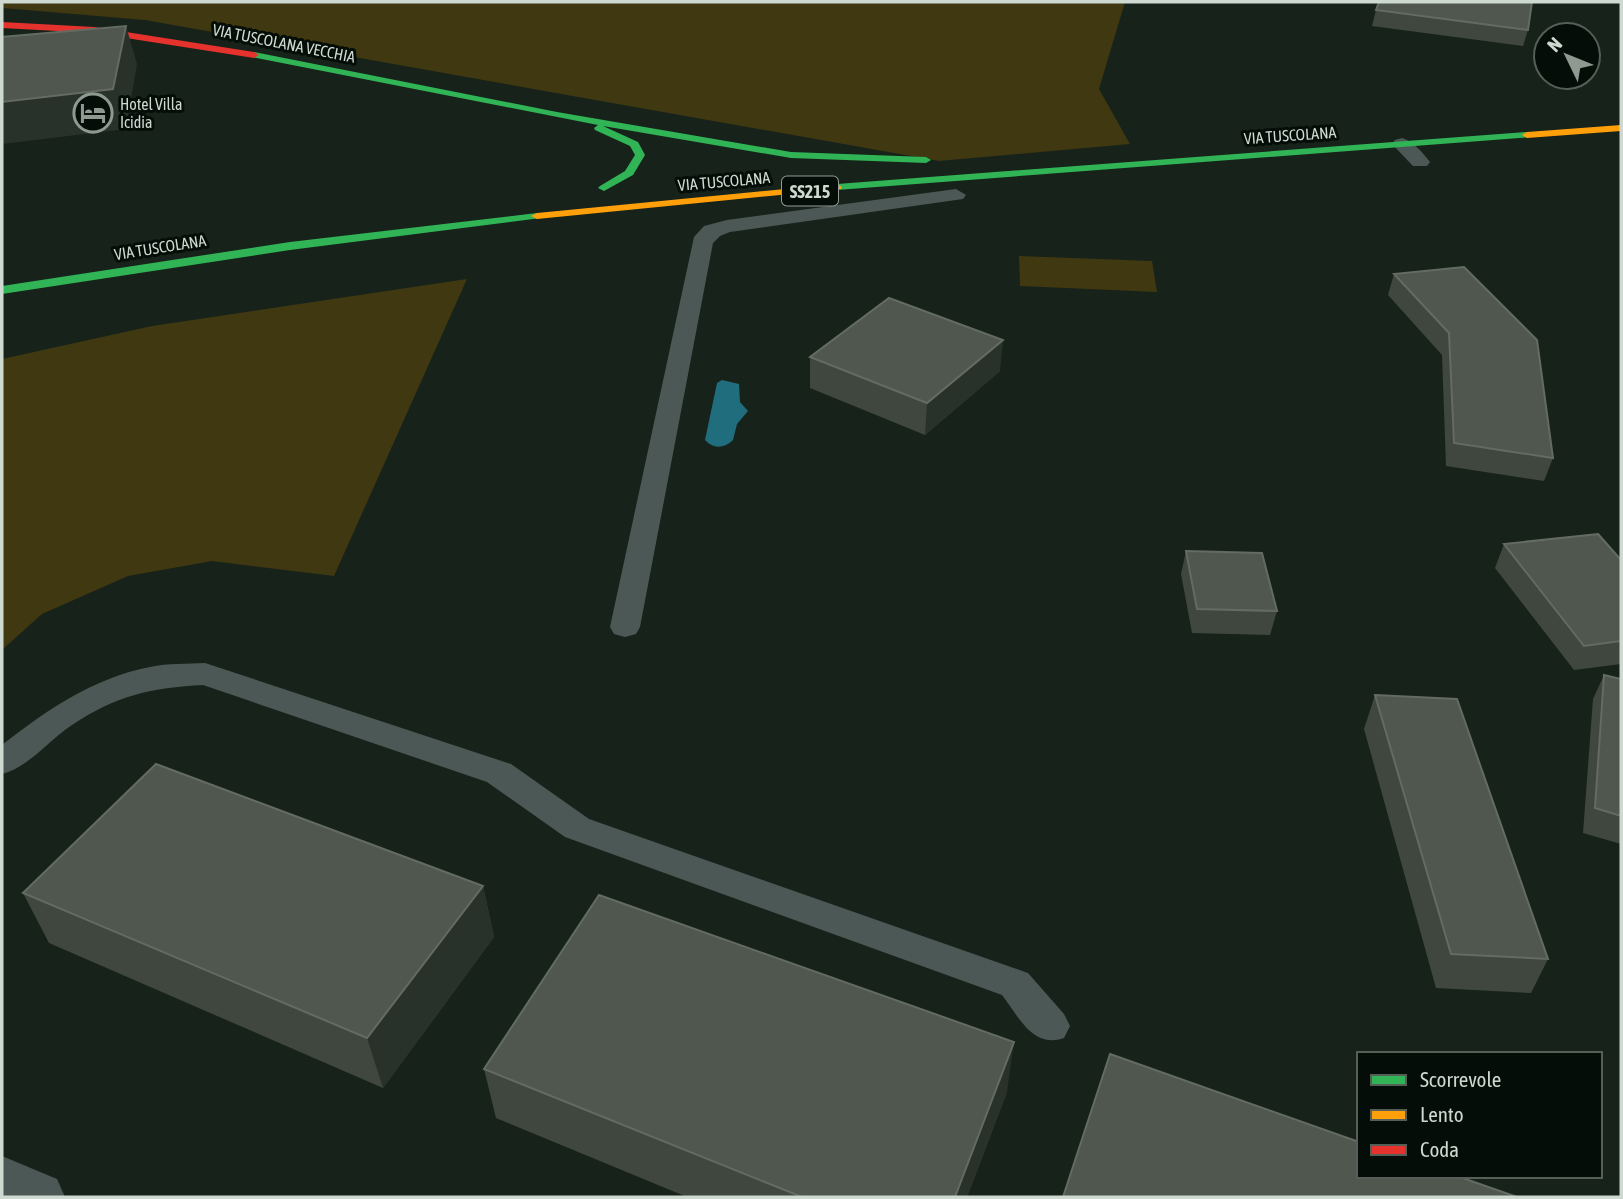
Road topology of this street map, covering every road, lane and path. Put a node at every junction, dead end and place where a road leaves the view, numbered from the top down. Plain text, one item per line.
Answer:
1 (2, 25) edge
2 (557, 115) junction
3 (1621, 128) edge
4 (1402, 145) junction
5 (1420, 162) dead end
6 (793, 172) dead end
7 (645, 184) dead end
8 (949, 184) junction
9 (2, 290) edge
10 (625, 627) dead end
11 (2, 762) edge
12 (1050, 1026) dead end
13 (2, 1182) edge
14 (37, 1197) edge

1 - 2 main road, VIA TUSCOLANA VECCHIA
2 - 7 main road
2 - 8 main road
3 - 4 main road, VIA TUSCOLANA / SS215
4 - 5 lane
4 - 8 main road, VIA TUSCOLANA / SS215
6 - 8 main road, VIA TUSCOLANA / SS215
8 - 9 main road, VIA TUSCOLANA / SS215
8 - 10 lane
11 - 12 lane
13 - 14 street

